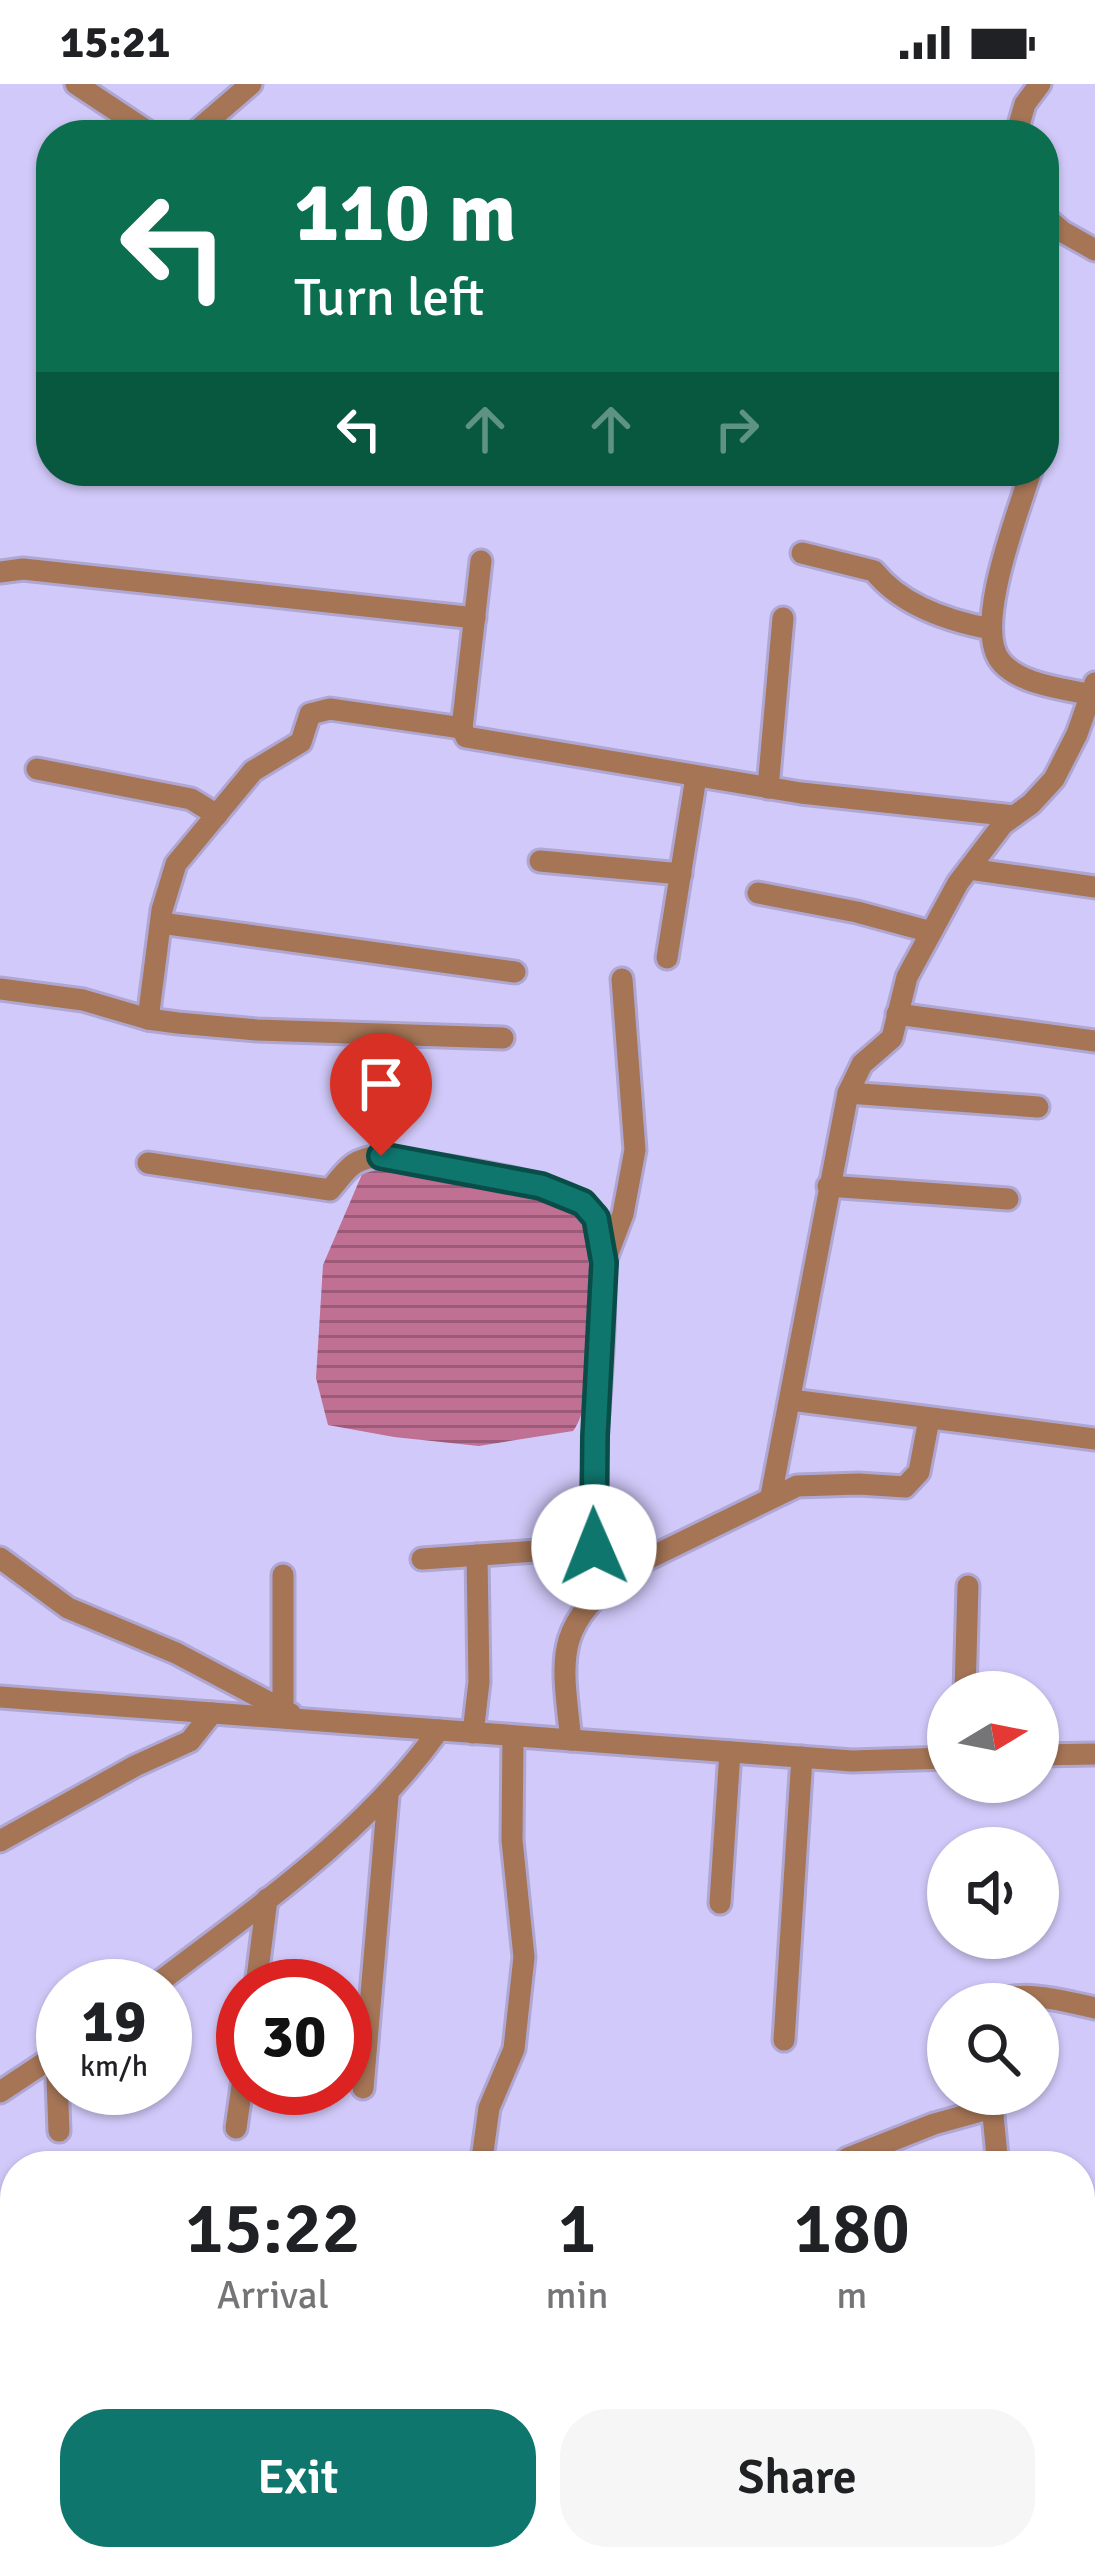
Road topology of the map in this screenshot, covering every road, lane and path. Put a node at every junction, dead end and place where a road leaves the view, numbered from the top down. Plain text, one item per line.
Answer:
1 (76, 84) edge
2 (251, 84) edge
3 (1040, 84) edge
4 (130, 120) edge
5 (209, 120) edge
6 (1020, 120) edge
7 (1059, 229) edge
8 (1095, 250) edge
9 (1026, 486) edge
10 (802, 553) dead end
11 (481, 561) dead end
12 (0, 572) edge
13 (476, 618) junction
14 (783, 618) dead end
15 (991, 629) junction
16 (1093, 689) edge
17 (462, 728) junction
18 (37, 769) dead end
19 (696, 777) junction
20 (769, 788) junction
21 (217, 815) junction
22 (1014, 816) junction
23 (540, 861) dead end
24 (969, 868) junction
25 (682, 874) junction
26 (1095, 887) edge
27 (758, 892) dead end
28 (160, 923) junction
29 (931, 932) junction
30 (667, 958) dead end
31 (515, 972) dead end
32 (622, 979) dead end
33 (0, 989) edge
34 (897, 1014) junction
35 (148, 1019) junction
36 (503, 1037) dead end
37 (1095, 1041) edge
38 (848, 1093) junction
39 (1038, 1107) dead end
40 (148, 1163) dead end
41 (828, 1186) junction
42 (1008, 1199) dead end
43 (604, 1263) junction
44 (791, 1400) junction
45 (929, 1419) junction
46 (1095, 1439) edge
47 (771, 1496) junction
48 (594, 1547) junction
49 (477, 1556) junction
50 (0, 1558) edge
51 (422, 1559) dead end
52 (283, 1575) dead end
53 (607, 1585) junction
54 (968, 1586) dead end
55 (966, 1671) edge
56 (0, 1697) edge
57 (212, 1713) junction
58 (293, 1715) junction
59 (439, 1730) junction
60 (473, 1733) junction
61 (513, 1736) junction
62 (571, 1740) junction
63 (730, 1752) junction
64 (1095, 1754) edge
65 (1059, 1755) edge
66 (802, 1757) junction
67 (927, 1759) edge
68 (388, 1796) junction
69 (0, 1841) edge
70 (267, 1899) junction
71 (720, 1903) dead end
72 (189, 1959) edge
73 (259, 1959) edge
74 (372, 1983) edge
75 (1059, 2003) edge
76 (1095, 2008) edge
77 (784, 2040) dead end
78 (36, 2069) edge
79 (0, 2092) edge
80 (58, 2115) edge
81 (238, 2115) edge
82 (957, 2115) edge
83 (993, 2115) edge
84 (236, 2128) dead end
85 (58, 2132) dead end
86 (483, 2151) edge
87 (866, 2151) edge
88 (997, 2151) edge

1 - 4 street
2 - 5 street
3 - 6 street
7 - 8 street
9 - 15 street
10 - 15 street
11 - 13 street
12 - 13 street
13 - 17 street
14 - 20 street
15 - 16 street
16 - 22 street
17 - 19 street
17 - 21 street
18 - 21 street
19 - 20 street
19 - 25 street
20 - 22 street
21 - 28 street
22 - 24 street
23 - 25 street
24 - 26 street
24 - 29 street
25 - 30 street
27 - 29 street
28 - 31 street
28 - 35 street
29 - 34 street
32 - 43 street
33 - 35 street
34 - 37 street
34 - 38 street
35 - 36 street
38 - 39 street
38 - 41 street
40 - 43 street
41 - 42 street
41 - 44 street
43 - 48 street
44 - 45 street
44 - 47 street
45 - 46 street
45 - 47 street
47 - 53 street
48 - 49 street
48 - 53 street
49 - 51 street
49 - 60 street
50 - 58 street
52 - 58 street
53 - 62 street
54 - 55 street
56 - 57 street
57 - 58 street
57 - 69 street
58 - 59 street
59 - 60 street
59 - 68 street
60 - 61 street
61 - 62 street
61 - 86 street
62 - 63 street
63 - 66 street
63 - 71 street
64 - 65 street
66 - 67 street
66 - 77 street
68 - 70 street
68 - 74 street
70 - 72 street
70 - 73 street
75 - 76 street
78 - 79 street
80 - 85 street
81 - 84 street
82 - 87 street
83 - 88 street

